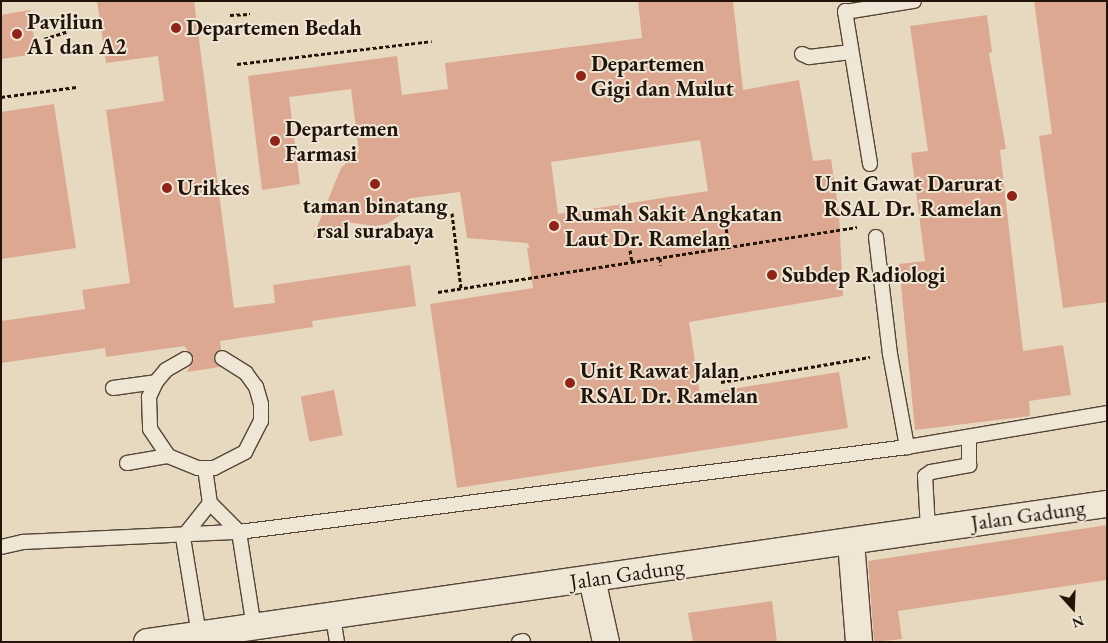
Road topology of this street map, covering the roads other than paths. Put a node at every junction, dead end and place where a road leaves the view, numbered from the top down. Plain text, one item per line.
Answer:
1 (914, 1) edge
2 (851, 52) junction
3 (802, 54) dead end
4 (870, 164) dead end
5 (876, 237) dead end
6 (222, 358) dead end
7 (185, 359) dead end
8 (156, 382) junction
9 (114, 388) dead end
10 (1107, 413) edge
11 (969, 438) junction
12 (907, 446) junction
13 (168, 456) junction
14 (126, 462) dead end
15 (205, 468) junction
16 (210, 503) junction
17 (1107, 504) edge
18 (928, 529) junction
19 (239, 532) junction
20 (183, 536) junction
21 (851, 542) junction
22 (1, 547) edge
23 (592, 579) junction
24 (332, 616) junction
25 (240, 634) edge
26 (199, 635) junction
27 (523, 641) edge
28 (147, 642) edge
29 (337, 642) edge
30 (519, 642) edge
31 (606, 642) edge
32 (860, 642) edge

1 - 2 lane
2 - 3 lane
2 - 4 lane
5 - 12 lane
6 - 15 lane
7 - 8 lane
8 - 9 lane
8 - 13 lane
10 - 11 lane
11 - 12 lane
11 - 18 lane
12 - 19 lane
13 - 14 lane
13 - 15 lane
15 - 16 lane
16 - 19 lane
16 - 20 lane
17 - 18 street, Jalan Gadung
18 - 21 street, Jalan Gadung
19 - 20 lane
19 - 25 lane
20 - 22 lane
20 - 26 lane
21 - 23 street, Jalan Gadung
21 - 32 street
23 - 24 street, Jalan Gadung
23 - 31 street
24 - 25 street, Jalan Gadung
24 - 29 lane
25 - 26 street, Jalan Gadung
26 - 28 street, Jalan Gadung
27 - 30 lane

